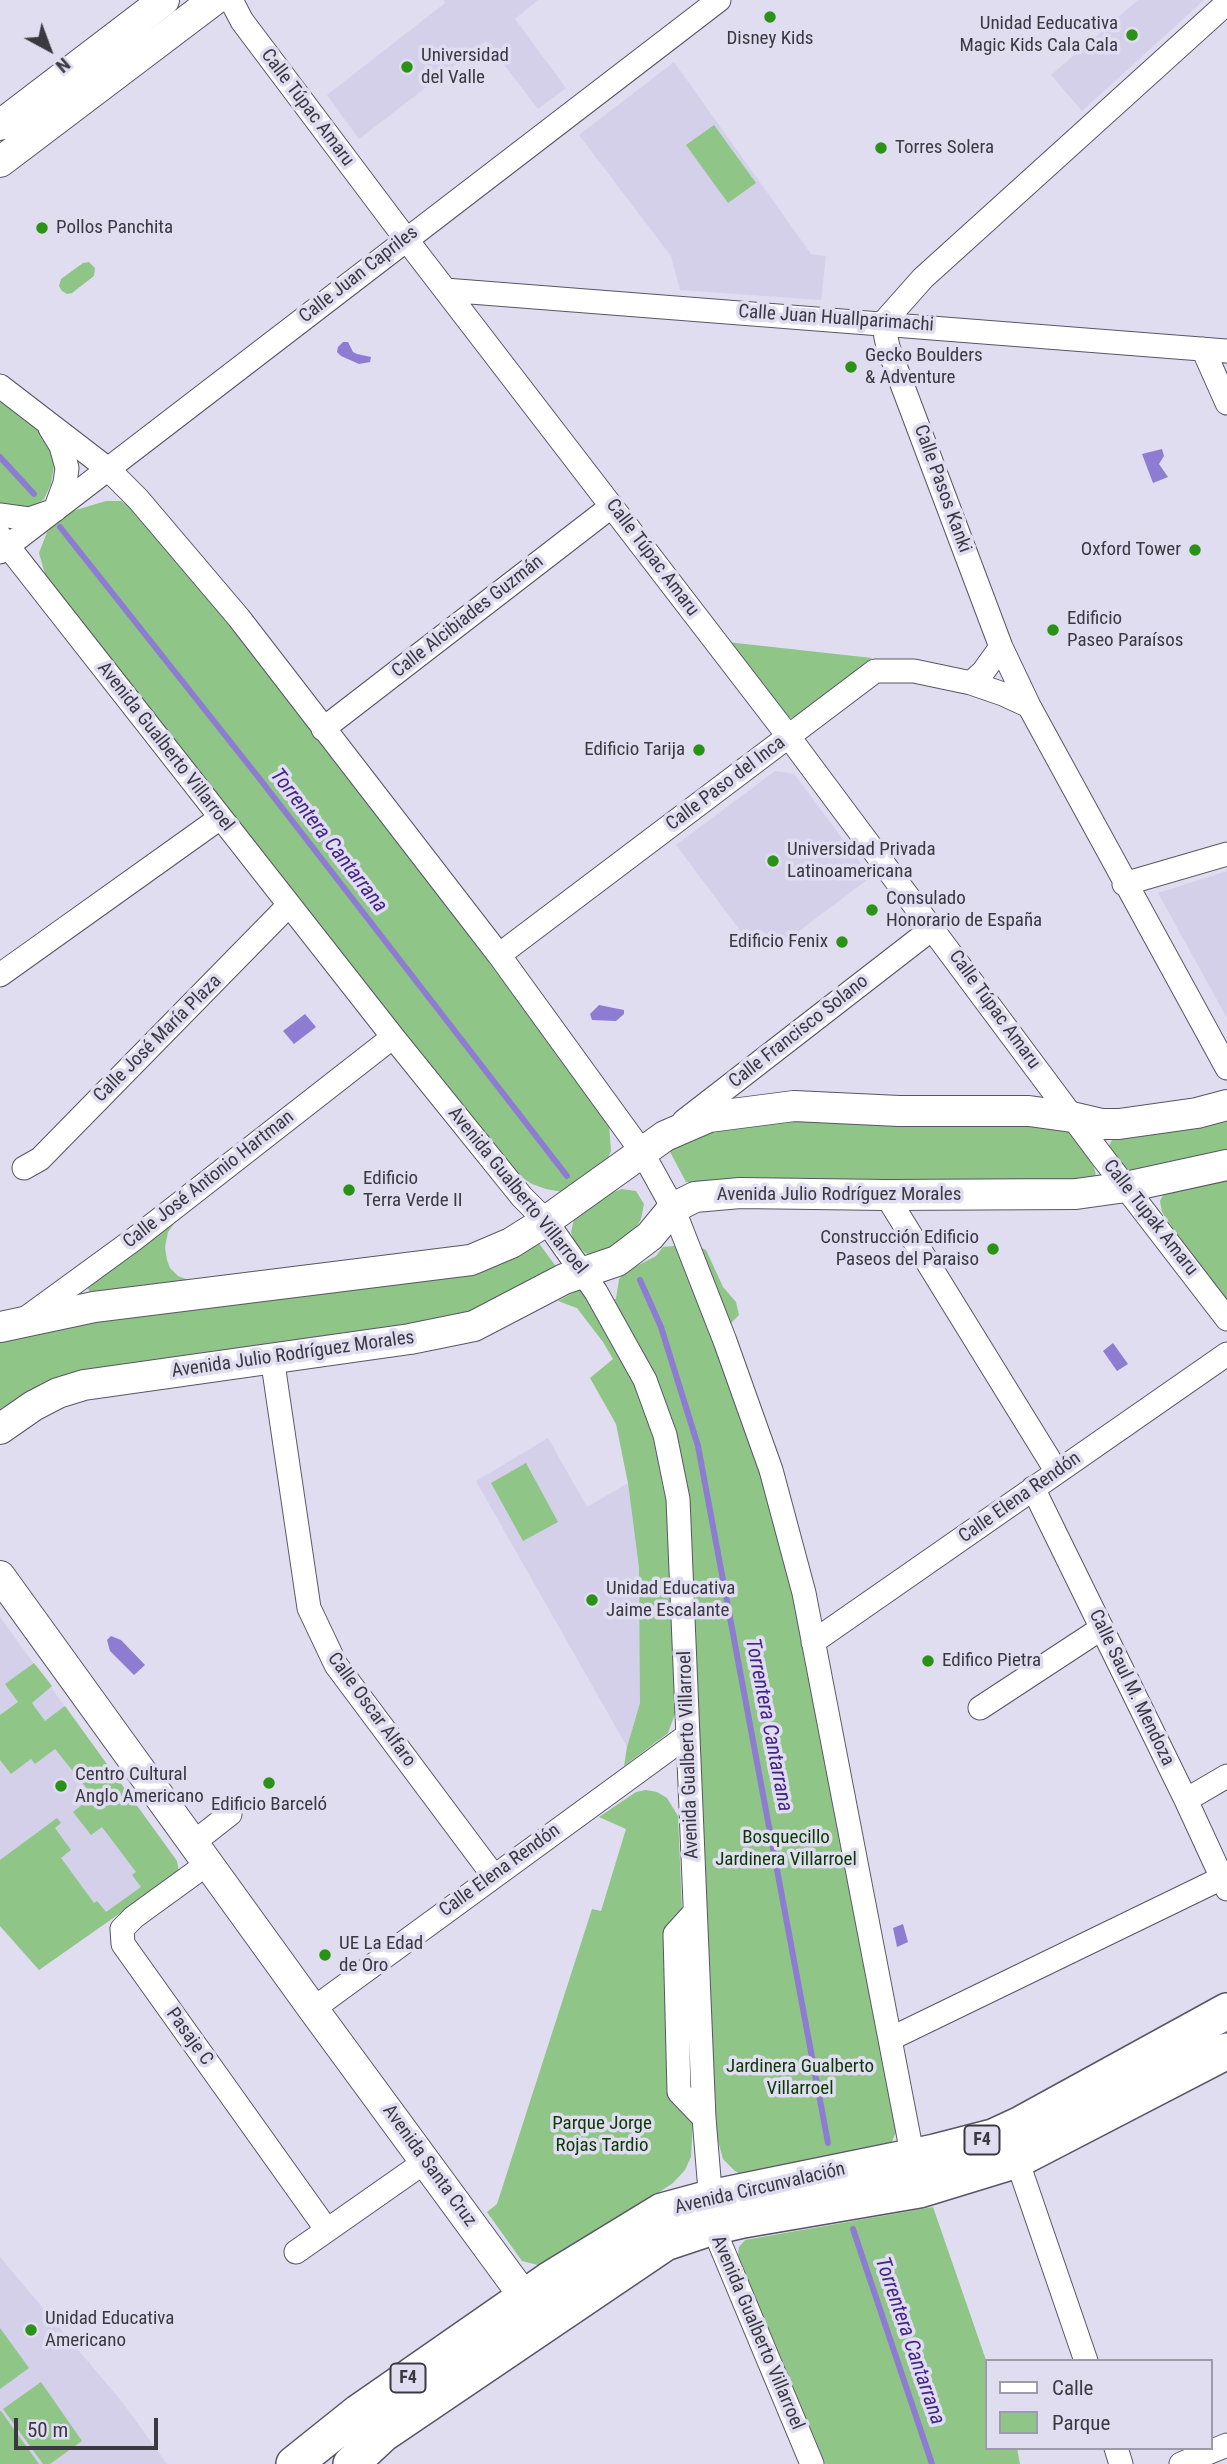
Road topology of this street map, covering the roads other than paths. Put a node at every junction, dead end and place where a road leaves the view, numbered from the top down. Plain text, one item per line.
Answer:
1 (164, 0) edge
2 (214, 0) edge
3 (231, 0) edge
4 (719, 0) edge
5 (1227, 3) edge
6 (0, 125) edge
7 (0, 162) edge
8 (406, 239) junction
9 (445, 290) junction
10 (883, 323) junction
11 (1203, 349) junction
12 (1227, 351) edge
13 (0, 386) edge
14 (1227, 403) edge
15 (46, 422) junction
16 (108, 469) junction
17 (612, 506) junction
18 (55, 510) junction
19 (0, 515) edge
20 (3, 545) edge
21 (1001, 647) junction
22 (971, 683) junction
23 (1029, 706) junction
24 (323, 729) junction
25 (789, 737) junction
26 (220, 818) junction
27 (1227, 854) edge
28 (1124, 884) junction
29 (289, 905) junction
30 (933, 928) junction
31 (499, 955) junction
32 (0, 975) edge
33 (393, 1037) junction
34 (1227, 1068) edge
35 (1227, 1105) edge
36 (1072, 1117) junction
37 (654, 1144) junction
38 (1227, 1164) edge
39 (24, 1168) dead end
40 (1126, 1187) junction
41 (886, 1195) junction
42 (673, 1208) junction
43 (545, 1222) junction
44 (583, 1271) junction
45 (1227, 1319) edge
46 (11, 1323) edge
47 (1227, 1354) edge
48 (272, 1357) junction
49 (0, 1429) edge
50 (1057, 1472) junction
51 (1033, 1488) junction
52 (0, 1576) edge
53 (1101, 1628) junction
54 (813, 1642) junction
55 (980, 1708) dead end
56 (688, 1735) junction
57 (1227, 1776) edge
58 (1186, 1800) junction
59 (230, 1814) dead end
60 (200, 1854) junction
61 (493, 1875) junction
62 (1224, 1884) edge
63 (313, 2009) junction
64 (1227, 2011) edge
65 (890, 2039) junction
66 (1227, 2052) edge
67 (912, 2156) junction
68 (1017, 2160) junction
69 (426, 2161) junction
70 (919, 2190) junction
71 (712, 2212) junction
72 (327, 2230) junction
73 (296, 2252) dead end
74 (534, 2310) junction
75 (1085, 2359) edge
76 (1227, 2445) edge
77 (294, 2464) edge
78 (351, 2464) edge
79 (812, 2464) edge
80 (1181, 2464) edge

1 - 6 main road
2 - 7 main road
3 - 8 street, Calle Túpac Amaru
4 - 8 street, Calle Juan Capriles
5 - 10 street
8 - 9 street, Calle Túpac Amaru
8 - 16 street, Calle Juan Capriles
9 - 10 street, Calle Juan Huallparimachi
9 - 17 street, Calle Túpac Amaru
10 - 11 street, Calle Juan Huallparimachi
10 - 21 street, Calle Pasos Kanki
11 - 12 street, Calle Juan Huallparimachi
11 - 14 street
13 - 15 street
15 - 16 street
15 - 18 street
16 - 18 street, Calle Juan Capriles
16 - 24 street
17 - 24 street, Calle Alcibiades Guzmán
17 - 25 street, Calle Túpac Amaru
18 - 19 street
18 - 20 street, Calle Juan Capriles
20 - 26 street, Avenida Gualberto Villarroel
21 - 22 street
21 - 23 street, Calle Pasos Kanki
22 - 23 street, Calle Paso del Inca
22 - 25 street, Calle Paso del Inca
23 - 28 street, Calle Pasos Kanki
24 - 31 street
25 - 30 street, Calle Túpac Amaru
25 - 31 street, Calle Paso del Inca
26 - 29 street, Avenida Gualberto Villarroel
26 - 32 street
27 - 28 street
28 - 34 street, Calle Pasos Kanki
29 - 33 street, Avenida Gualberto Villarroel
29 - 39 street, Calle José María Plaza
30 - 36 street, Calle Túpac Amaru
30 - 37 street, Calle Francisco Solano
31 - 37 street
33 - 43 street, Avenida Gualberto Villarroel
33 - 46 street, Calle José Antonio Hartman
35 - 36 main road
36 - 37 main road
36 - 40 street, Calle Tupak Amaru
37 - 42 street
37 - 43 main road
38 - 40 main road, Avenida Julio Rodríguez Morales
40 - 41 main road, Avenida Julio Rodríguez Morales
40 - 45 street, Calle Tupak Amaru
41 - 42 main road, Avenida Julio Rodríguez Morales
41 - 50 street
42 - 44 main road, Avenida Julio Rodríguez Morales
42 - 54 street
43 - 44 street, Avenida Gualberto Villarroel
43 - 46 main road
44 - 48 main road, Avenida Julio Rodríguez Morales
44 - 56 street, Avenida Gualberto Villarroel
47 - 50 street, Calle Elena Rendón
48 - 49 main road, Avenida Julio Rodríguez Morales
48 - 61 street, Calle Oscar Alfaro
50 - 51 street, Calle Elena Rendón
51 - 53 street, Calle Saul M. Mendoza
51 - 54 street, Calle Elena Rendón
52 - 60 main road, Avenida Santa Cruz
53 - 55 street
53 - 58 street, Calle Saul M. Mendoza
54 - 65 street
56 - 61 street, Calle Elena Rendón
56 - 71 street, Avenida Gualberto Villarroel
57 - 58 street
58 - 62 street, Calle Saul M. Mendoza
59 - 60 street, Pasaje C
60 - 63 main road, Avenida Santa Cruz
60 - 72 street, Pasaje C
61 - 63 street, Calle Elena Rendón
62 - 65 street
63 - 69 main road, Avenida Santa Cruz
64 - 67 highway, Avenida Circunvalación / F4
65 - 67 street
66 - 68 highway, Avenida Circunvalación / F4
67 - 70 street
67 - 71 highway, Avenida Circunvalación / F4
68 - 70 highway, Avenida Circunvalación / F4
68 - 75 street
69 - 72 street
69 - 74 main road, Avenida Santa Cruz
70 - 71 highway, Avenida Circunvalación / F4
71 - 74 highway, Avenida Circunvalación / F4
71 - 79 street, Avenida Gualberto Villarroel
72 - 73 street
74 - 77 highway, Avenida Circunvalación / F4
74 - 78 highway, Avenida Circunvalación / F4
76 - 80 street

